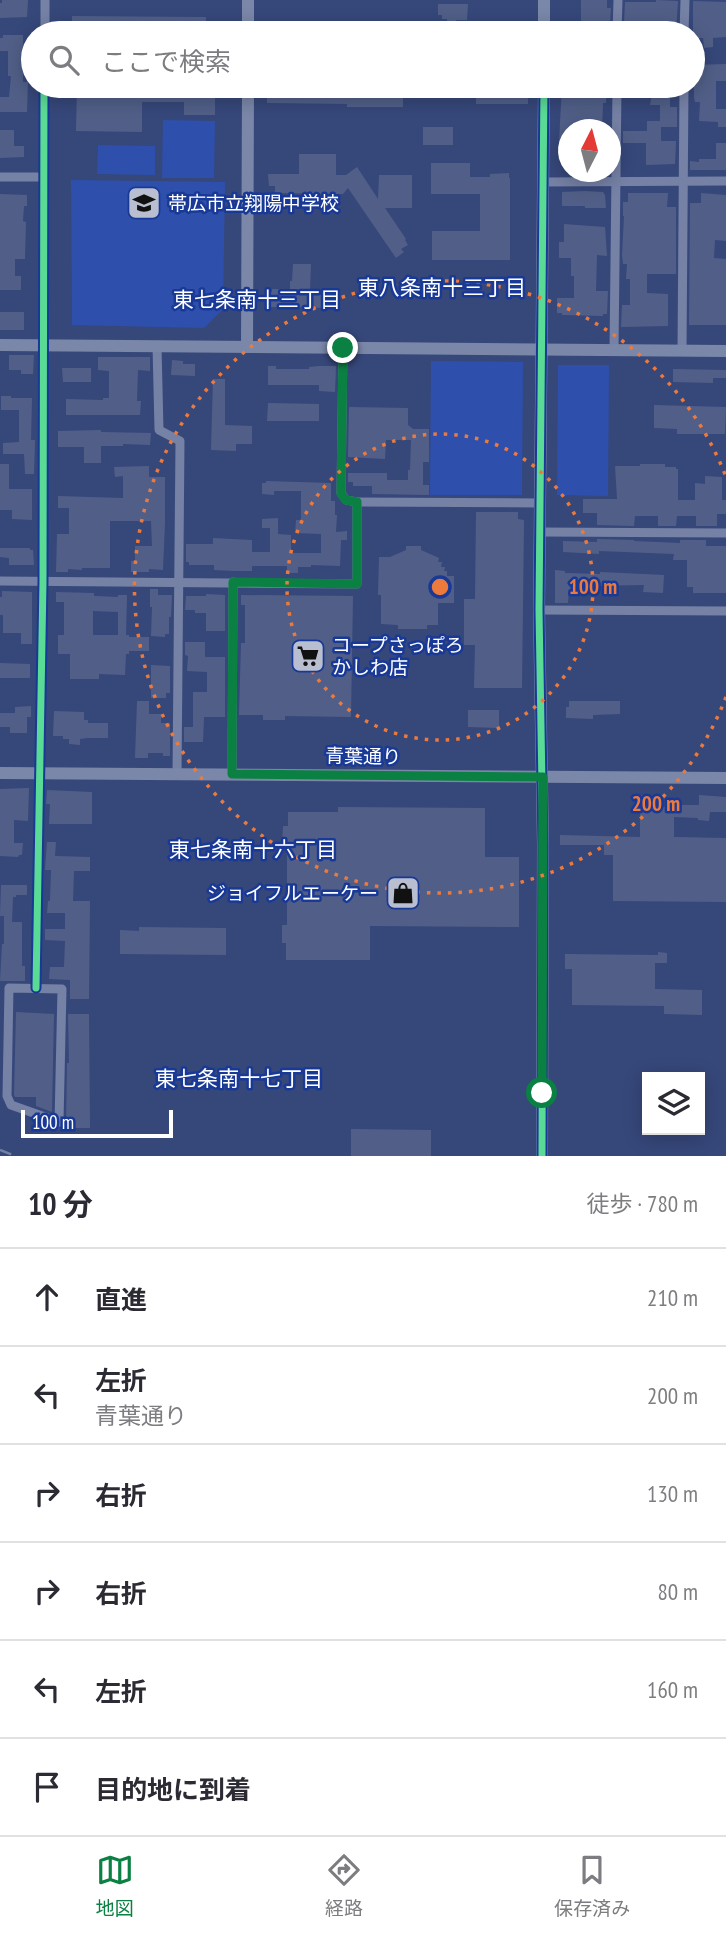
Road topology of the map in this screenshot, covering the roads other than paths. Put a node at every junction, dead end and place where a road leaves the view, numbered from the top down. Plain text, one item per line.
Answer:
1 (45, 0) edge
2 (248, 0) edge
3 (544, 0) edge
4 (618, 0) edge
5 (685, 0) edge
6 (45, 21) edge
7 (248, 21) edge
8 (544, 21) edge
9 (617, 21) edge
10 (684, 21) edge
11 (44, 98) edge
12 (248, 98) edge
13 (544, 98) edge
14 (617, 98) edge
15 (684, 98) edge
16 (617, 119) edge
17 (0, 177) edge
18 (44, 177) junction
19 (621, 181) edge
20 (683, 181) junction
21 (726, 181) edge
22 (543, 182) junction
23 (558, 182) edge
24 (616, 182) edge
25 (0, 345) edge
26 (45, 345) junction
27 (157, 346) junction
28 (247, 347) junction
29 (343, 348) junction
30 (541, 349) junction
31 (614, 351) junction
32 (682, 351) junction
33 (726, 351) edge
34 (357, 502) junction
35 (540, 503) junction
36 (540, 532) junction
37 (726, 533) edge
38 (0, 581) edge
39 (43, 581) junction
40 (179, 582) junction
41 (233, 582) junction
42 (539, 610) junction
43 (726, 611) edge
44 (0, 773) edge
45 (41, 774) junction
46 (177, 774) junction
47 (232, 774) junction
48 (543, 777) junction
49 (726, 778) edge
50 (36, 988) junction
51 (542, 1156) edge

1 - 6 street
2 - 7 street
3 - 8 street
4 - 9 street
5 - 10 street
11 - 18 street
12 - 28 street
13 - 22 street
14 - 16 street
15 - 20 street
17 - 18 street
18 - 26 street
19 - 20 street
20 - 21 street
20 - 32 street
22 - 23 street
22 - 30 street
24 - 31 street
25 - 26 street
26 - 27 street
26 - 39 street
27 - 28 street
27 - 40 street
28 - 29 street
29 - 30 street
29 - 34 street
30 - 31 street
30 - 35 street
31 - 32 street
32 - 33 street
34 - 35 street
34 - 41 street
35 - 36 street
36 - 37 street
36 - 42 street
38 - 39 street
39 - 40 street
39 - 45 street
40 - 41 street
40 - 46 street
41 - 47 street
42 - 43 street
42 - 48 street
44 - 45 street, 青葉通り
45 - 46 street, 青葉通り
45 - 50 street
46 - 47 street, 青葉通り
47 - 48 street, 青葉通り
48 - 49 street, 青葉通り
48 - 51 street
50 - 50 street

